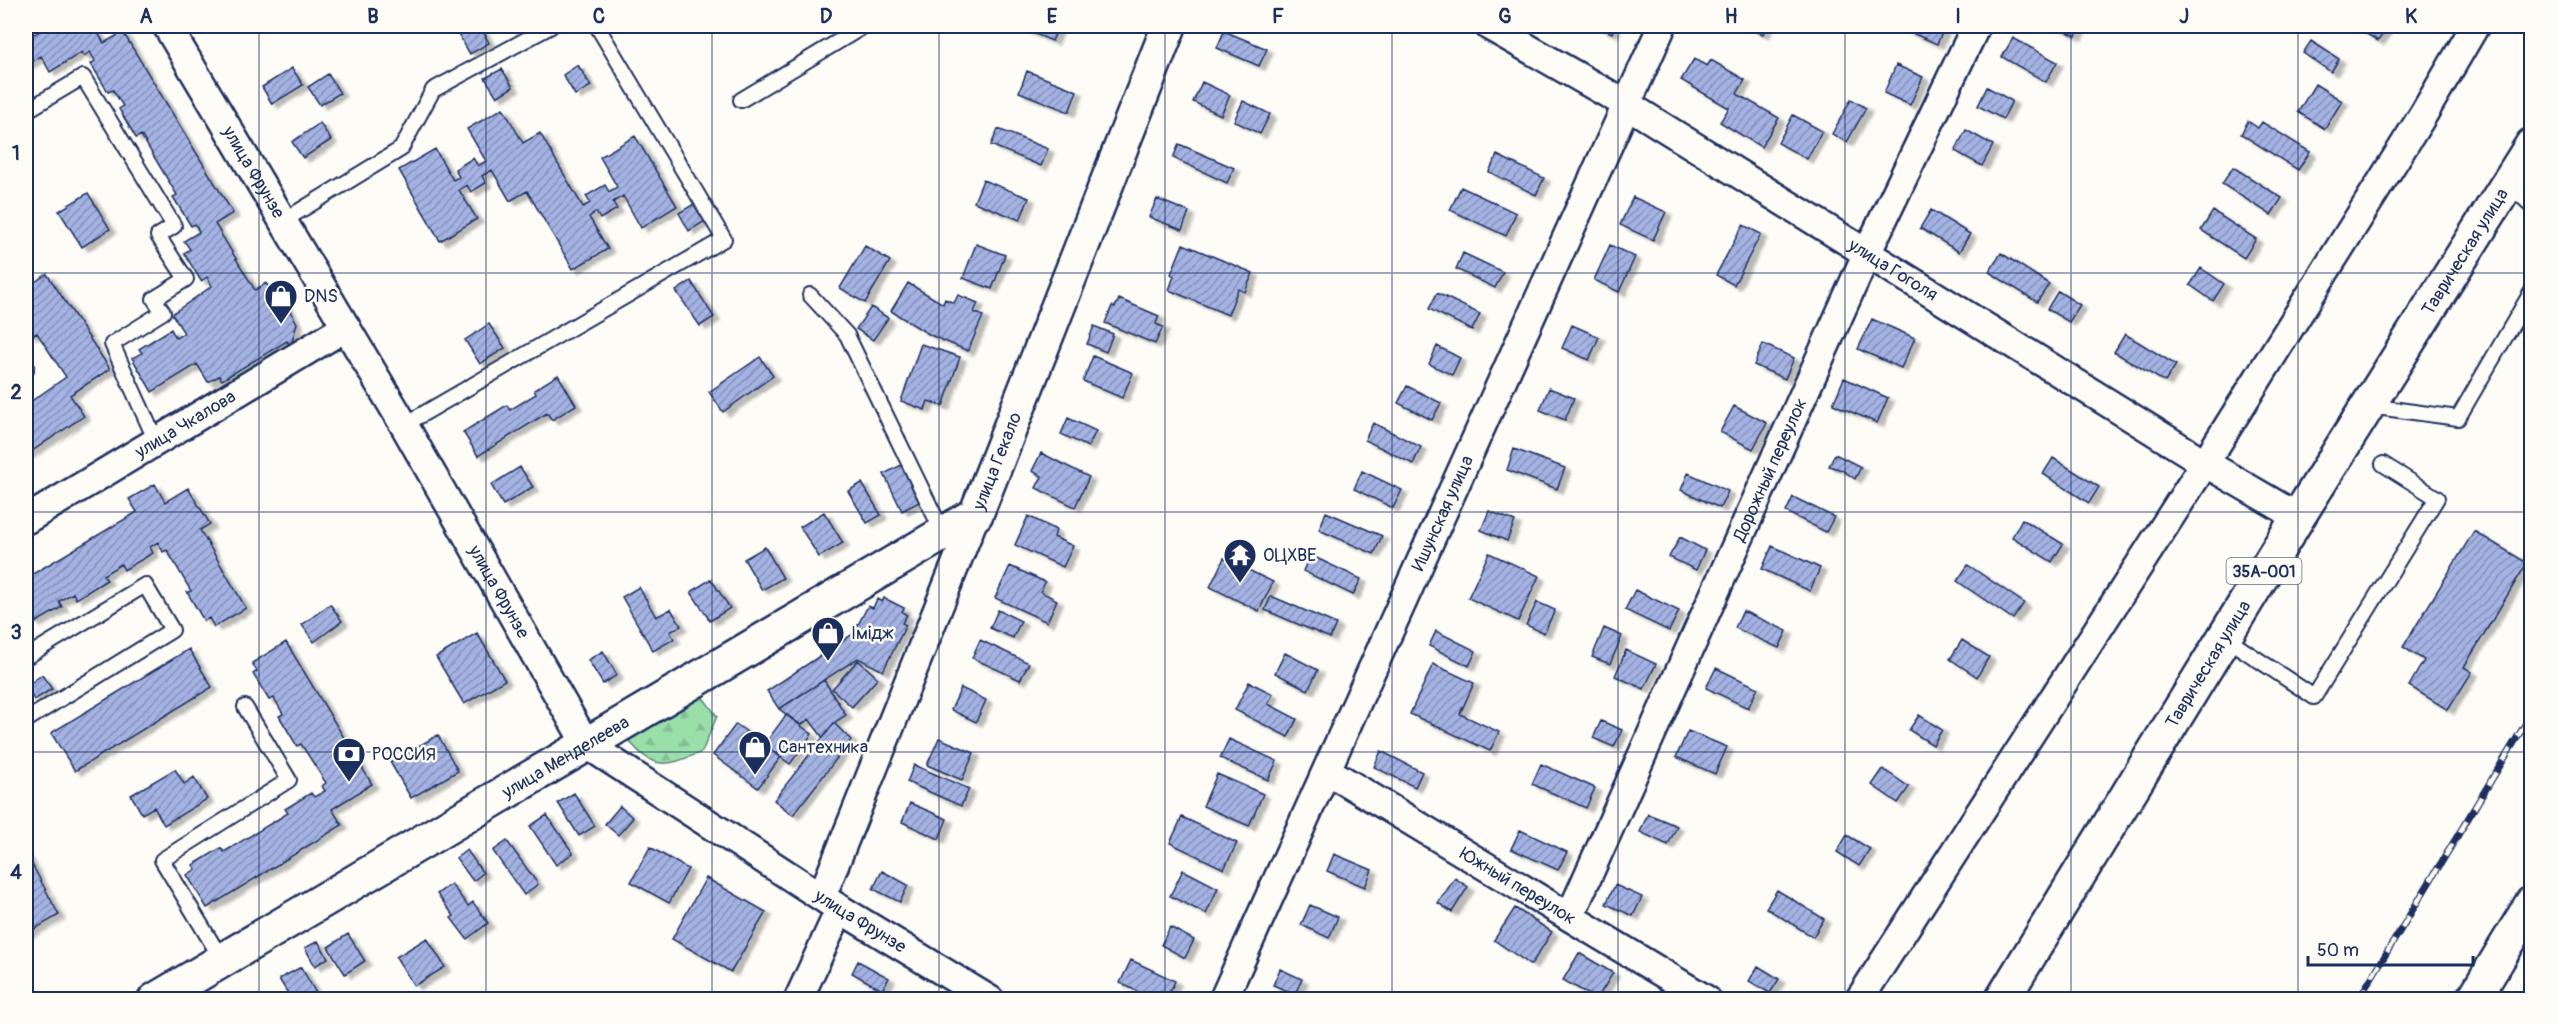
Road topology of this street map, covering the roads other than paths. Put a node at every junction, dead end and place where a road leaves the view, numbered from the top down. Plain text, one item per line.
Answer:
1 (167, 26) edge
2 (551, 26) edge
3 (597, 26) edge
4 (864, 26) edge
5 (1169, 26) edge
6 (1489, 26) edge
7 (1662, 26) edge
8 (1976, 26) edge
9 (2475, 26) edge
10 (741, 100) dead end
11 (1626, 104) junction
12 (26, 111) edge
13 (2532, 145) edge
14 (2508, 183) junction
15 (2532, 206) edge
16 (283, 221) junction
17 (1867, 253) junction
18 (2532, 291) edge
19 (810, 295) dead end
20 (346, 327) junction
21 (2369, 406) junction
22 (404, 425) junction
23 (156, 441) junction
24 (2205, 463) junction
25 (2383, 464) dead end
26 (976, 514) junction
27 (2298, 516) junction
28 (26, 520) edge
29 (943, 533) junction
30 (2224, 637) junction
31 (26, 657) edge
32 (245, 707) dead end
33 (26, 715) edge
34 (586, 744) junction
35 (1328, 771) junction
36 (831, 902) junction
37 (2532, 903) edge
38 (1570, 916) junction
39 (222, 960) junction
40 (155, 999) edge
41 (798, 999) edge
42 (990, 999) edge
43 (1223, 999) edge
44 (1707, 999) edge
45 (1859, 999) edge
46 (2002, 999) edge
47 (2473, 999) edge

1 - 16 street, улица Фрунзе
2 - 16 lane
3 - 22 lane
4 - 10 lane
5 - 26 main road, улица Гекало
6 - 11 street, улица Гоголя
7 - 11 street, Ишунская улица
8 - 17 street, Дорожный переулок
9 - 24 street
11 - 17 street, улица Гоголя
11 - 35 street, Ишунская улица
12 - 23 lane
13 - 14 main road, Таврическая улица / 35А-001
14 - 15 lane
14 - 21 main road, Таврическая улица / 35А-001
16 - 20 street, улица Фрунзе
17 - 24 street, улица Гоголя
17 - 38 street, Дорожный переулок
18 - 21 lane
19 - 29 lane
20 - 22 street, улица Фрунзе
20 - 23 street, улица Чкалова
21 - 27 main road, Таврическая улица / 35А-001
22 - 34 street, улица Фрунзе
23 - 28 street, улица Чкалова
24 - 27 street, улица Гоголя
24 - 45 street
25 - 30 lane
26 - 29 main road, улица Менделеева
26 - 36 street, улица Гекало
27 - 30 main road, Таврическая улица / 35А-001
29 - 34 main road, улица Менделеева
30 - 46 main road, Таврическая улица / 35А-001
31 - 33 lane
32 - 39 lane
34 - 36 street, улица Фрунзе
34 - 39 main road, улица Менделеева
35 - 38 street, Южный переулок
35 - 43 street, Ишунская улица
36 - 41 street, улица Гекало
36 - 42 street, улица Фрунзе
37 - 47 main road
38 - 44 street, Южный переулок
39 - 40 main road, улица Менделеева

